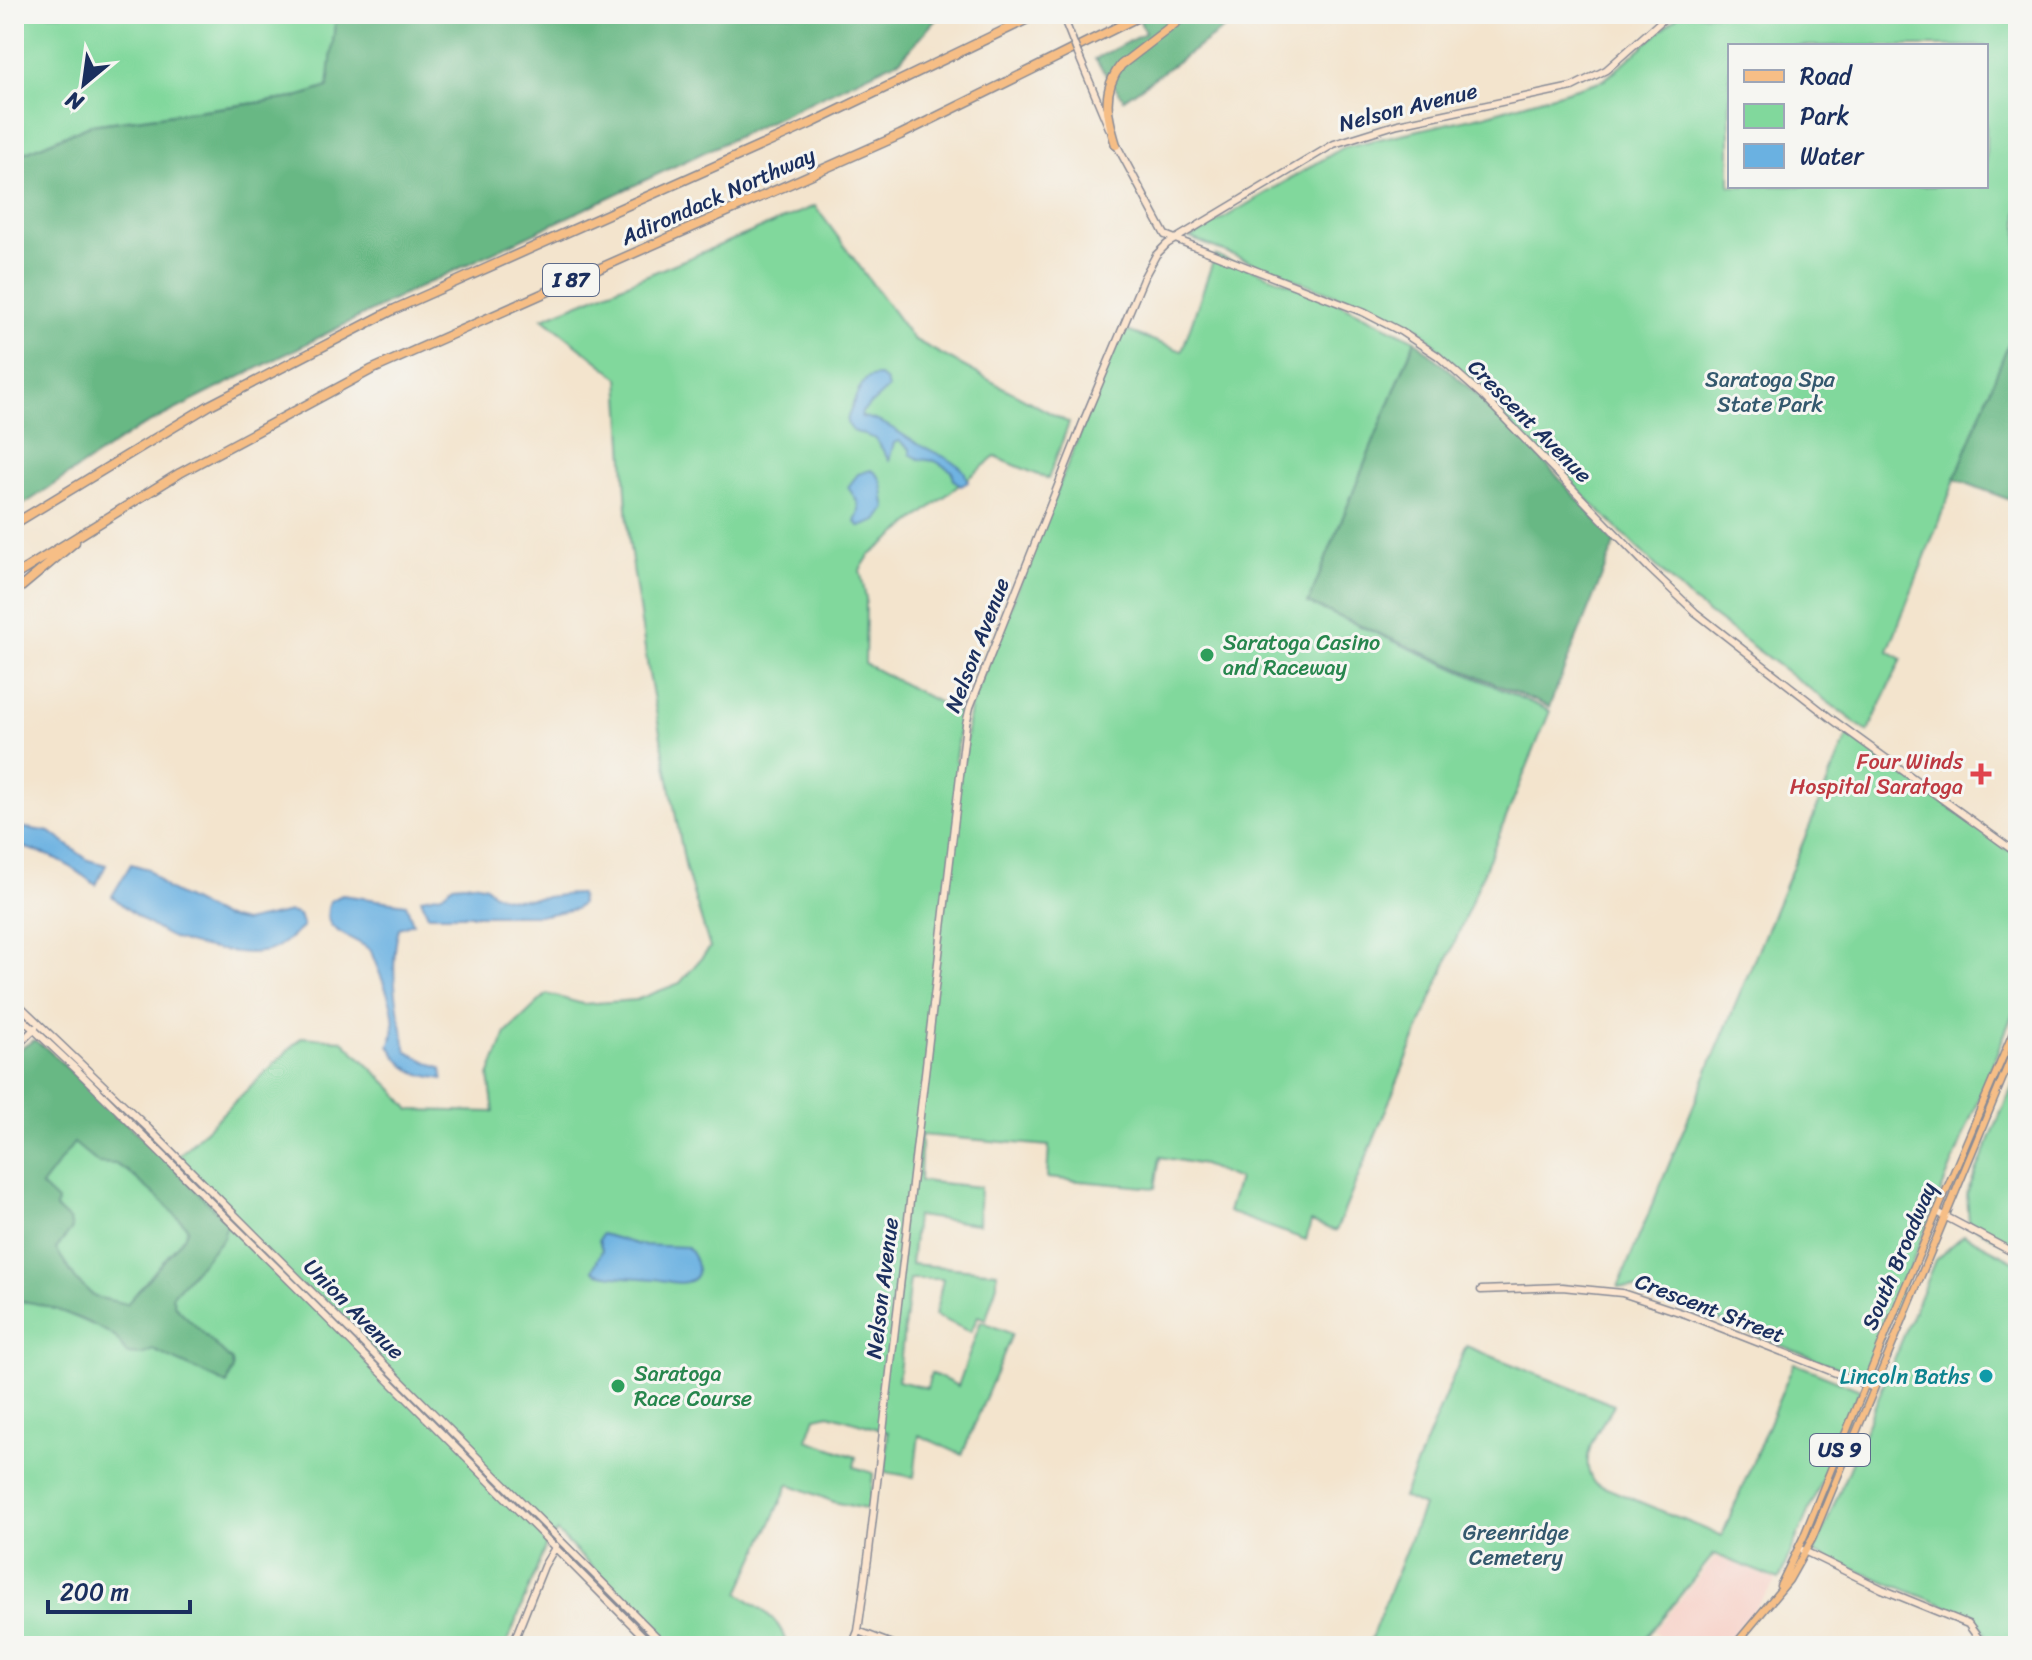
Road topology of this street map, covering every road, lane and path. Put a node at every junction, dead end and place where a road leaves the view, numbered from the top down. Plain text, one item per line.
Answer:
1 (1038, 14) edge
2 (1062, 14) edge
3 (1144, 14) edge
4 (1187, 14) edge
5 (1669, 14) edge
6 (1116, 145) junction
7 (1175, 240) junction
8 (113, 514) junction
9 (14, 524) edge
10 (14, 576) edge
11 (14, 593) edge
12 (2018, 854) edge
13 (14, 1000) edge
14 (14, 1011) edge
15 (2018, 1021) edge
16 (41, 1023) junction
17 (34, 1030) junction
18 (2018, 1041) edge
19 (14, 1049) edge
20 (1937, 1212) junction
21 (1944, 1216) junction
22 (2018, 1255) edge
23 (1481, 1290) dead end
24 (1865, 1385) junction
25 (1874, 1388) junction
26 (561, 1541) junction
27 (555, 1547) junction
28 (1802, 1550) junction
29 (858, 1631) junction
30 (512, 1646) edge
31 (653, 1646) edge
32 (666, 1646) edge
33 (852, 1646) edge
34 (897, 1646) edge
35 (1734, 1646) edge
36 (1984, 1646) edge

1 - 9 highway, Adirondack Northway / I 87
2 - 6 street, Crescent Avenue, bridge
3 - 8 highway, Adirondack Northway / I 87
4 - 6 highway
5 - 7 street, Nelson Avenue
6 - 7 street, Crescent Avenue
7 - 12 street, Crescent Avenue
7 - 29 street, Nelson Avenue
8 - 10 highway, Adirondack Northway / I 87
8 - 11 highway
13 - 16 street, Union Avenue
14 - 17 street, Union Avenue
15 - 20 main road, South Broadway / US 9
16 - 17 street
16 - 26 street, Union Avenue
17 - 19 street
17 - 27 street, Union Avenue
18 - 21 main road, South Broadway / US 9
20 - 21 street
20 - 24 main road, South Broadway / US 9
21 - 22 street
21 - 25 main road, South Broadway / US 9
23 - 24 street, Crescent Street
24 - 25 street, Crescent Street
24 - 28 main road, South Broadway / US 9
25 - 28 main road, South Broadway / US 9
26 - 27 street
26 - 32 street, Union Avenue
27 - 30 street
27 - 31 street, Union Avenue
28 - 35 main road, South Broadway / US 9
28 - 36 street
29 - 33 street, Nelson Avenue
29 - 34 street

